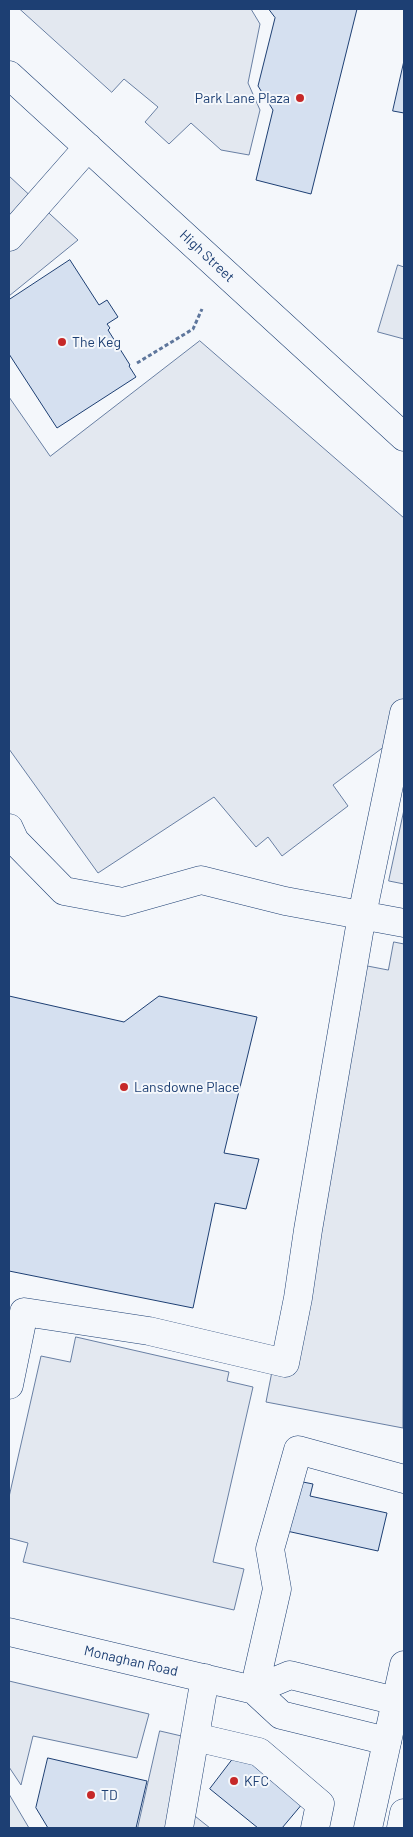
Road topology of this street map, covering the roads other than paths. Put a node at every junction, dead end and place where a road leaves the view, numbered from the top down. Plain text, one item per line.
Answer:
1 (9, 75) edge
2 (88, 147) junction
3 (9, 237) edge
4 (404, 437) edge
5 (404, 713) edge
6 (9, 828) edge
7 (362, 915) junction
8 (404, 923) edge
9 (9, 1385) edge
10 (404, 1479) edge
11 (9, 1632) edge
12 (404, 1665) edge
13 (206, 1678) junction
14 (254, 1690) junction
15 (400, 1702) edge
16 (195, 1736) junction
17 (396, 1743) edge
18 (404, 1813) edge
19 (179, 1828) edge
20 (315, 1828) edge
21 (368, 1828) edge
22 (401, 1828) edge

1 - 2 street, High Street
2 - 3 street
2 - 4 street, High Street
5 - 7 street
6 - 7 street
7 - 8 street
7 - 9 street
10 - 14 street
11 - 13 street, Monaghan Road
12 - 15 street
13 - 14 street, Monaghan Road
13 - 16 street
14 - 15 street
14 - 17 street, Monaghan Road
15 - 17 street
16 - 19 street
16 - 20 street
17 - 21 street
18 - 22 street

